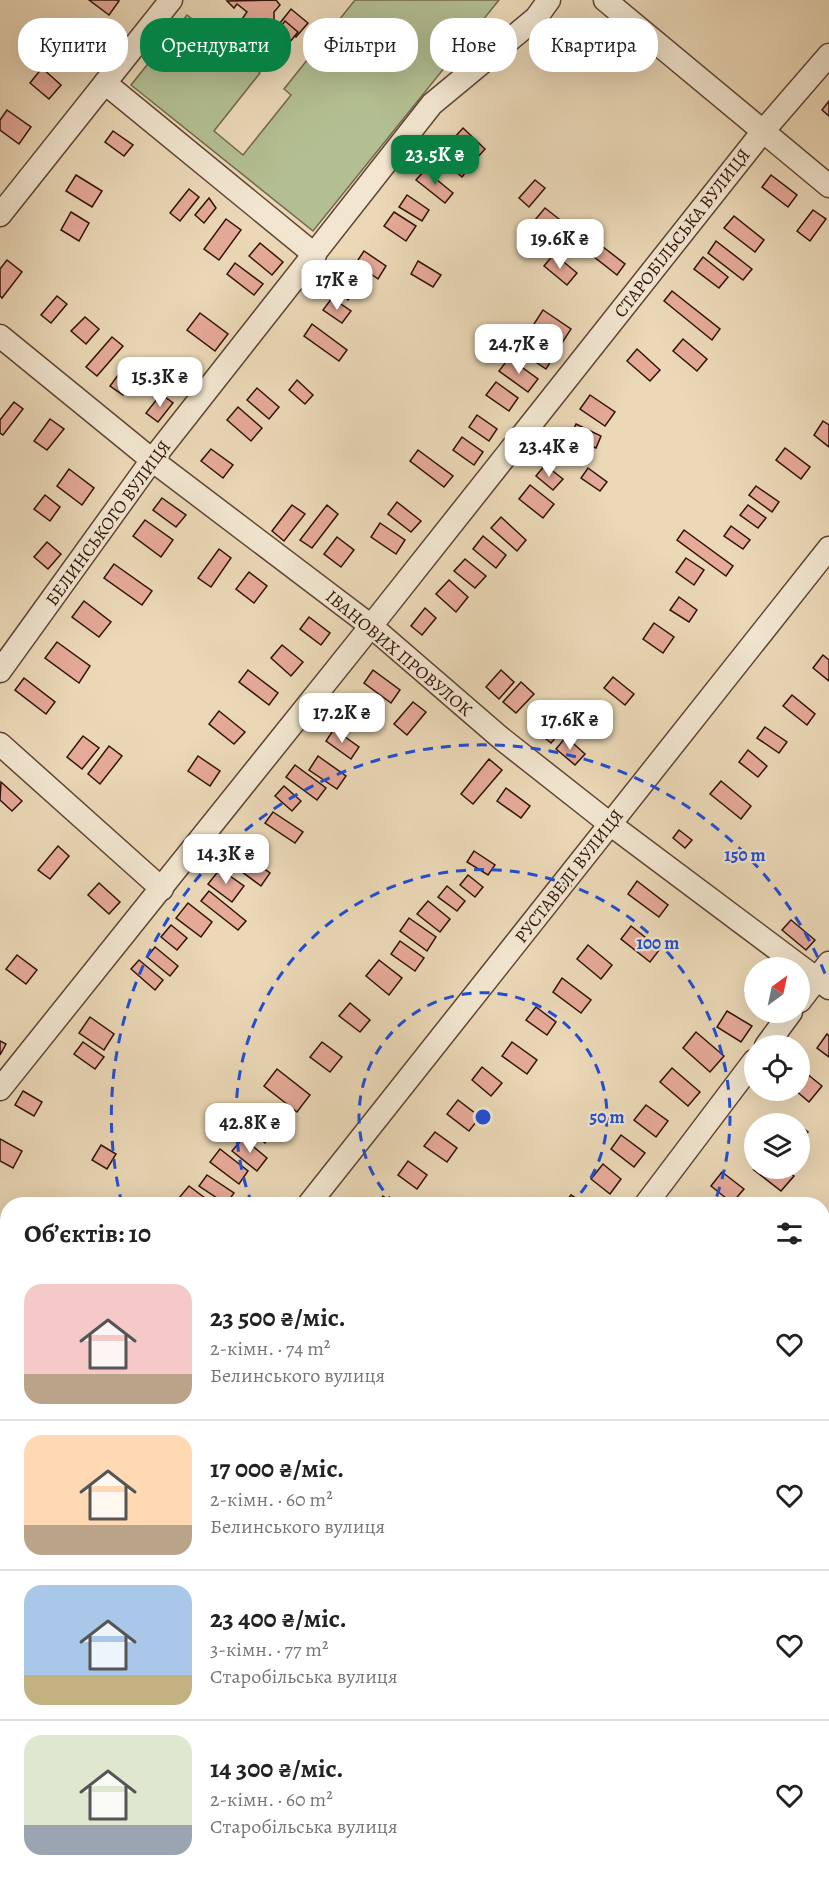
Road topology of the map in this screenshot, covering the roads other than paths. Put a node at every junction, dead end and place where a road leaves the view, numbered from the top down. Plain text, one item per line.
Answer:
1 (171, 0) edge
2 (549, 0) edge
3 (605, 0) edge
4 (829, 56) edge
5 (105, 83) junction
6 (764, 130) junction
7 (829, 186) edge
8 (0, 215) edge
9 (315, 255) junction
10 (0, 336) edge
11 (152, 460) junction
12 (829, 548) edge
13 (371, 626) junction
14 (0, 671) edge
15 (0, 744) edge
16 (610, 824) junction
17 (162, 889) junction
18 (825, 977) edge
19 (810, 991) edge
20 (744, 1074) edge
21 (0, 1089) edge
22 (315, 1197) edge
23 (651, 1197) edge

1 - 5 street
2 - 9 street, БЕЛИНСЬКОГО ВУЛИЦЯ
3 - 6 street
4 - 6 street, СТАРОБІЛЬСЬКА ВУЛИЦЯ
5 - 8 street
5 - 9 street
6 - 7 street
6 - 13 street, СТАРОБІЛЬСЬКА ВУЛИЦЯ
9 - 11 street, БЕЛИНСЬКОГО ВУЛИЦЯ
10 - 11 street, ІВАНОВИХ ПРОВУЛОК
11 - 13 street, ІВАНОВИХ ПРОВУЛОК
11 - 14 street, БЕЛИНСЬКОГО ВУЛИЦЯ
12 - 16 street, РУСТАВЕЛІ ВУЛИЦЯ
13 - 16 street, ІВАНОВИХ ПРОВУЛОК
13 - 17 street, СТАРОБІЛЬСЬКА ВУЛИЦЯ
15 - 17 street
16 - 18 street, ІВАНОВИХ ПРОВУЛОК
16 - 22 street, РУСТАВЕЛІ ВУЛИЦЯ
17 - 21 street, СТАРОБІЛЬСЬКА ВУЛИЦЯ
18 - 19 street
20 - 23 street

